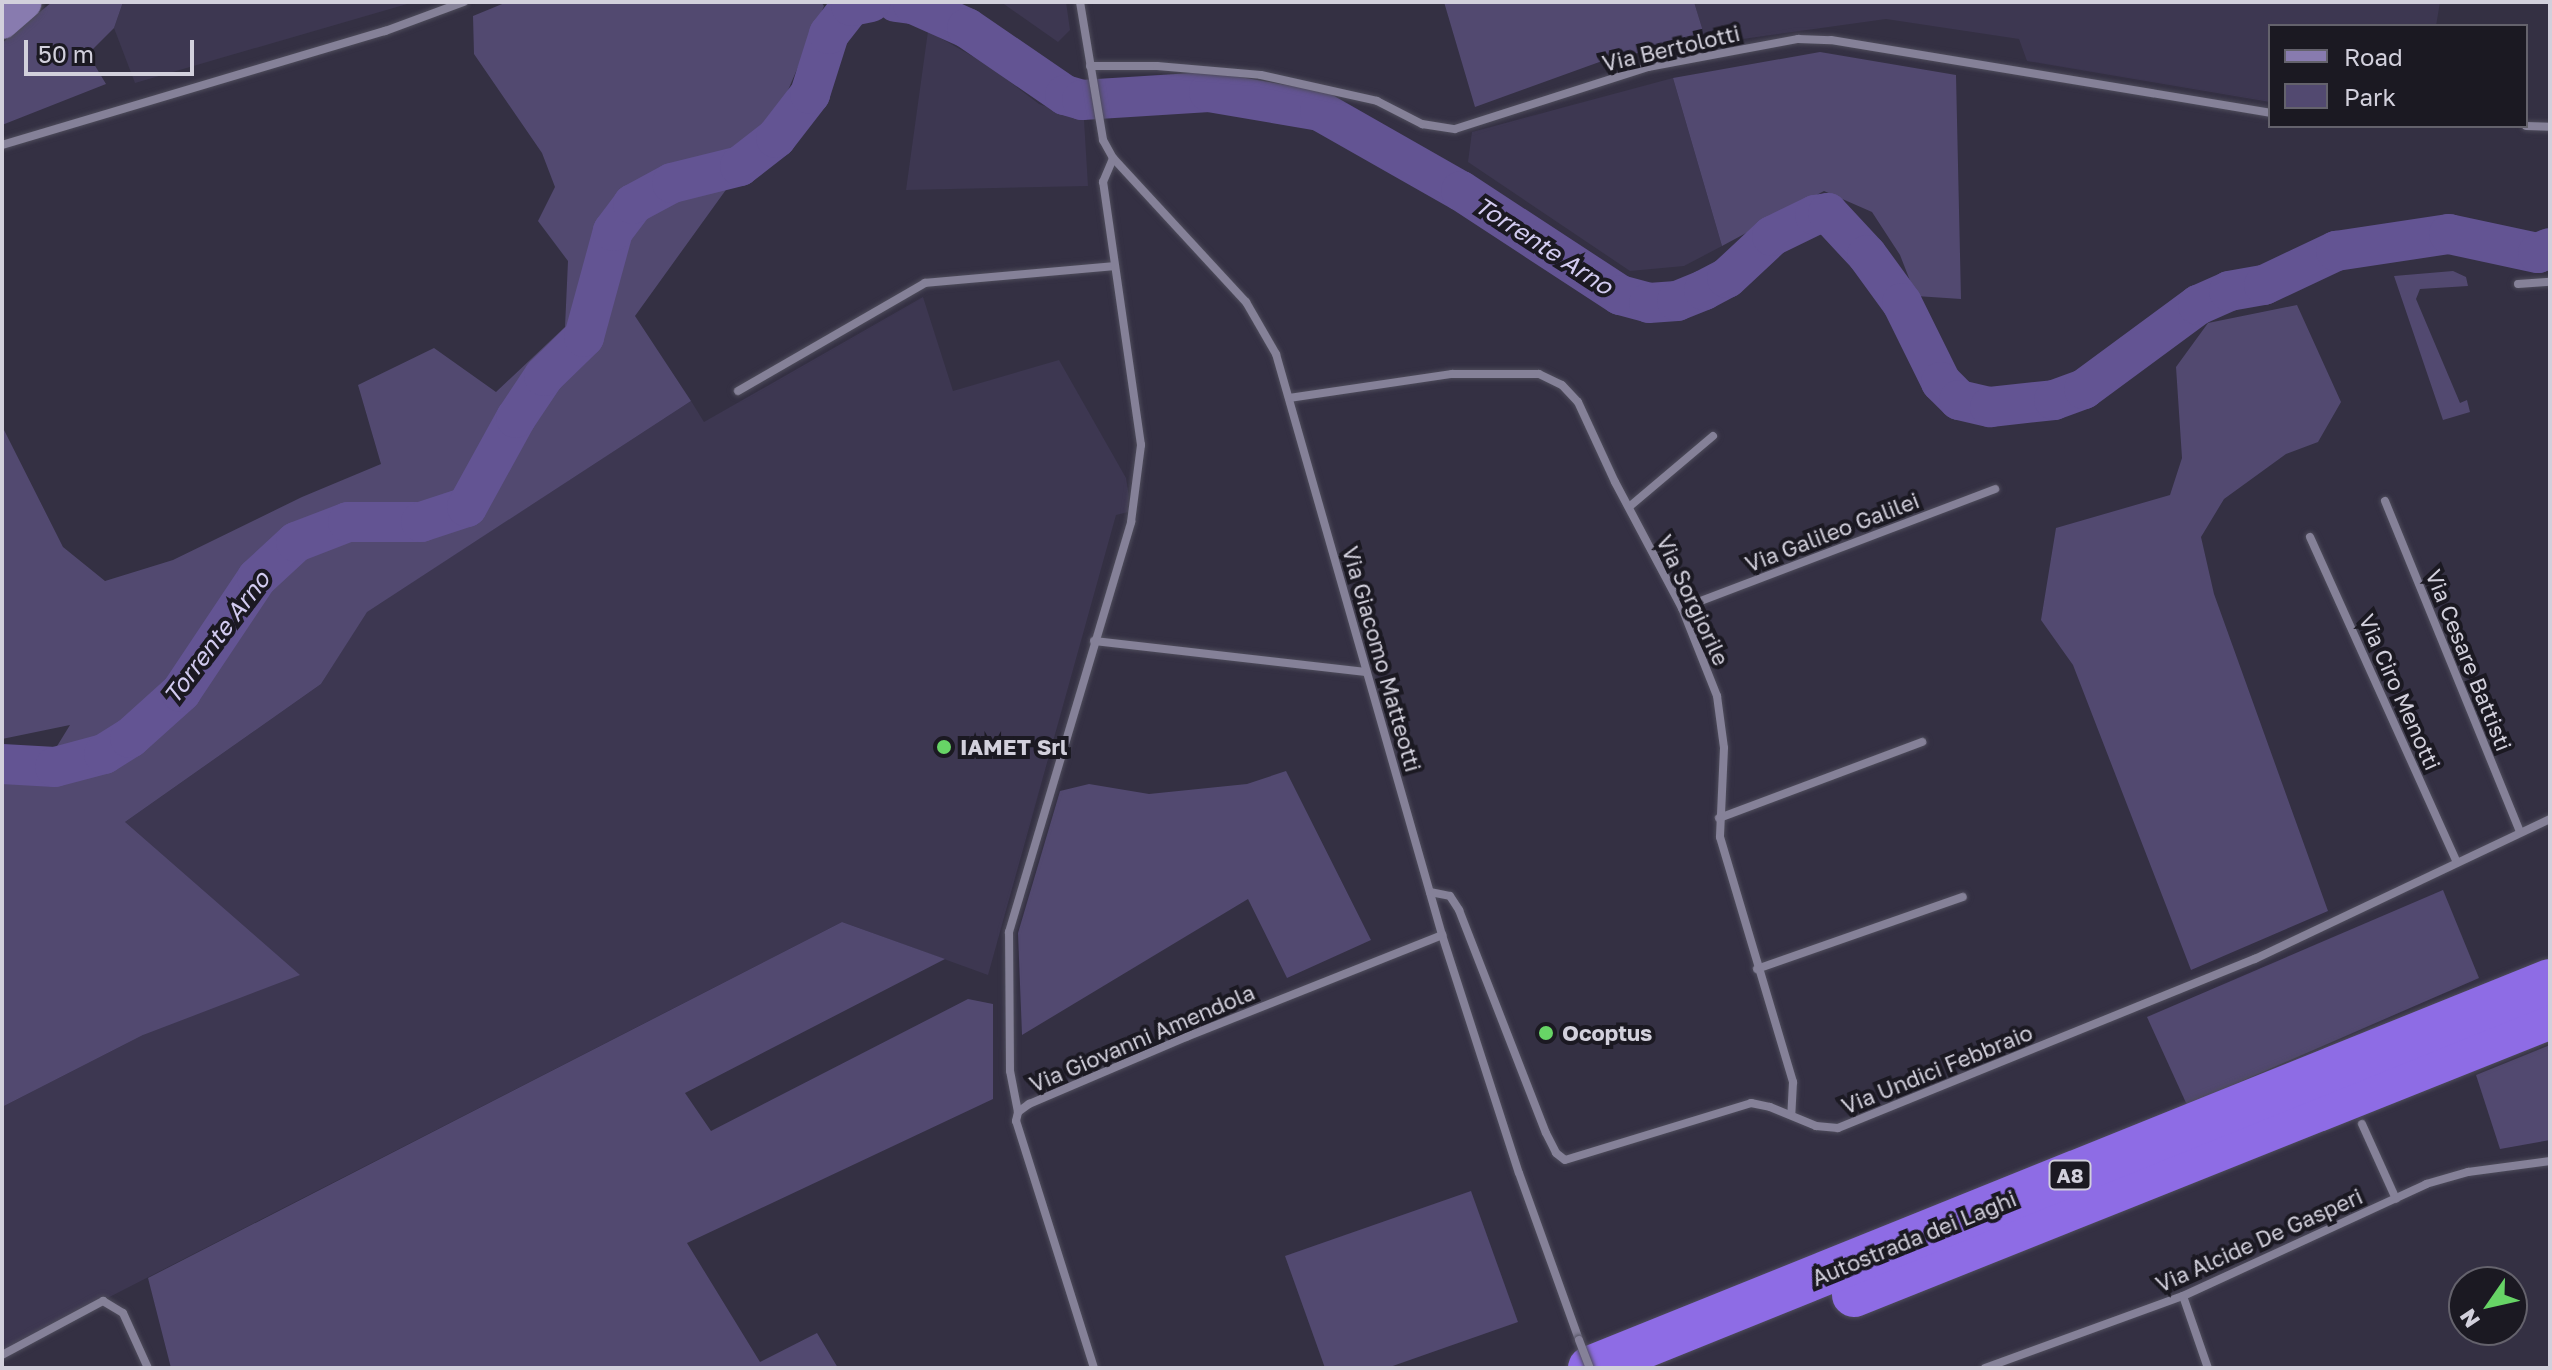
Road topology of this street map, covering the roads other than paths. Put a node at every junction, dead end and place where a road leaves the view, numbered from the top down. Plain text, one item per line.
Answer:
1 (25, 2) edge
2 (464, 2) edge
3 (1080, 2) edge
4 (2, 22) edge
5 (1090, 66) junction
6 (2268, 113) edge
7 (2528, 126) edge
8 (2550, 127) edge
9 (2, 145) edge
10 (1113, 158) junction
11 (1114, 266) junction
12 (2550, 282) edge
13 (2518, 284) dead end
14 (738, 391) dead end
15 (1289, 398) junction
16 (1713, 436) dead end
17 (1995, 489) dead end
18 (2385, 501) dead end
19 (1629, 507) junction
20 (2310, 537) dead end
21 (1682, 608) junction
22 (1094, 641) junction
23 (1366, 672) junction
24 (1922, 742) dead end
25 (1719, 818) junction
26 (2550, 819) edge
27 (2520, 832) junction
28 (2457, 862) junction
29 (1430, 892) junction
30 (1963, 897) dead end
31 (1442, 935) junction
32 (1757, 969) junction
33 (2550, 981) edge
34 (2550, 1017) edge
35 (1018, 1112) junction
36 (1791, 1115) junction
37 (2362, 1124) dead end
38 (2550, 1161) edge
39 (2396, 1199) junction
40 (2183, 1296) junction
41 (2, 1355) edge
42 (1586, 1359) edge
43 (148, 1368) edge
44 (1094, 1368) edge
45 (1669, 1368) edge
46 (1985, 1368) edge
47 (2208, 1368) edge

1 - 4 street
2 - 9 street
3 - 5 street, Via Giacomo Matteotti
5 - 6 street, Via Bertolotti
5 - 10 street, Via Giacomo Matteotti
7 - 8 street
10 - 11 street
10 - 15 street, Via Giacomo Matteotti
11 - 14 street
11 - 22 street
12 - 13 street
15 - 19 street, Via Sorgiorile
15 - 23 street, Via Giacomo Matteotti
16 - 19 street
17 - 21 street, Via Galileo Galilei
18 - 27 street, Via Cesare Battisti
19 - 21 street, Via Sorgiorile
20 - 28 street, Via Ciro Menotti
21 - 25 street, Via Sorgiorile
22 - 23 street
22 - 35 street
23 - 29 street, Via Giacomo Matteotti
24 - 25 street
25 - 32 street, Via Sorgiorile
26 - 27 street, Via Undici Febbraio
27 - 28 street, Via Undici Febbraio
28 - 36 street, Via Undici Febbraio
29 - 31 street, Via Giacomo Matteotti
29 - 36 street, Via Undici Febbraio
30 - 32 street
31 - 35 street, Via Giovanni Amendola
31 - 42 street, Via Giacomo Matteotti
32 - 36 street, Via Sorgiorile
33 - 42 highway, Autostrada dei Laghi / A8
34 - 45 highway, Autostrada dei Laghi / A8
35 - 44 street, Via Giovanni Amendola
37 - 39 street
38 - 39 street, Via Alcide De Gasperi
39 - 40 street, Via Alcide De Gasperi
40 - 46 street, Via Alcide De Gasperi
40 - 47 street
41 - 43 street

